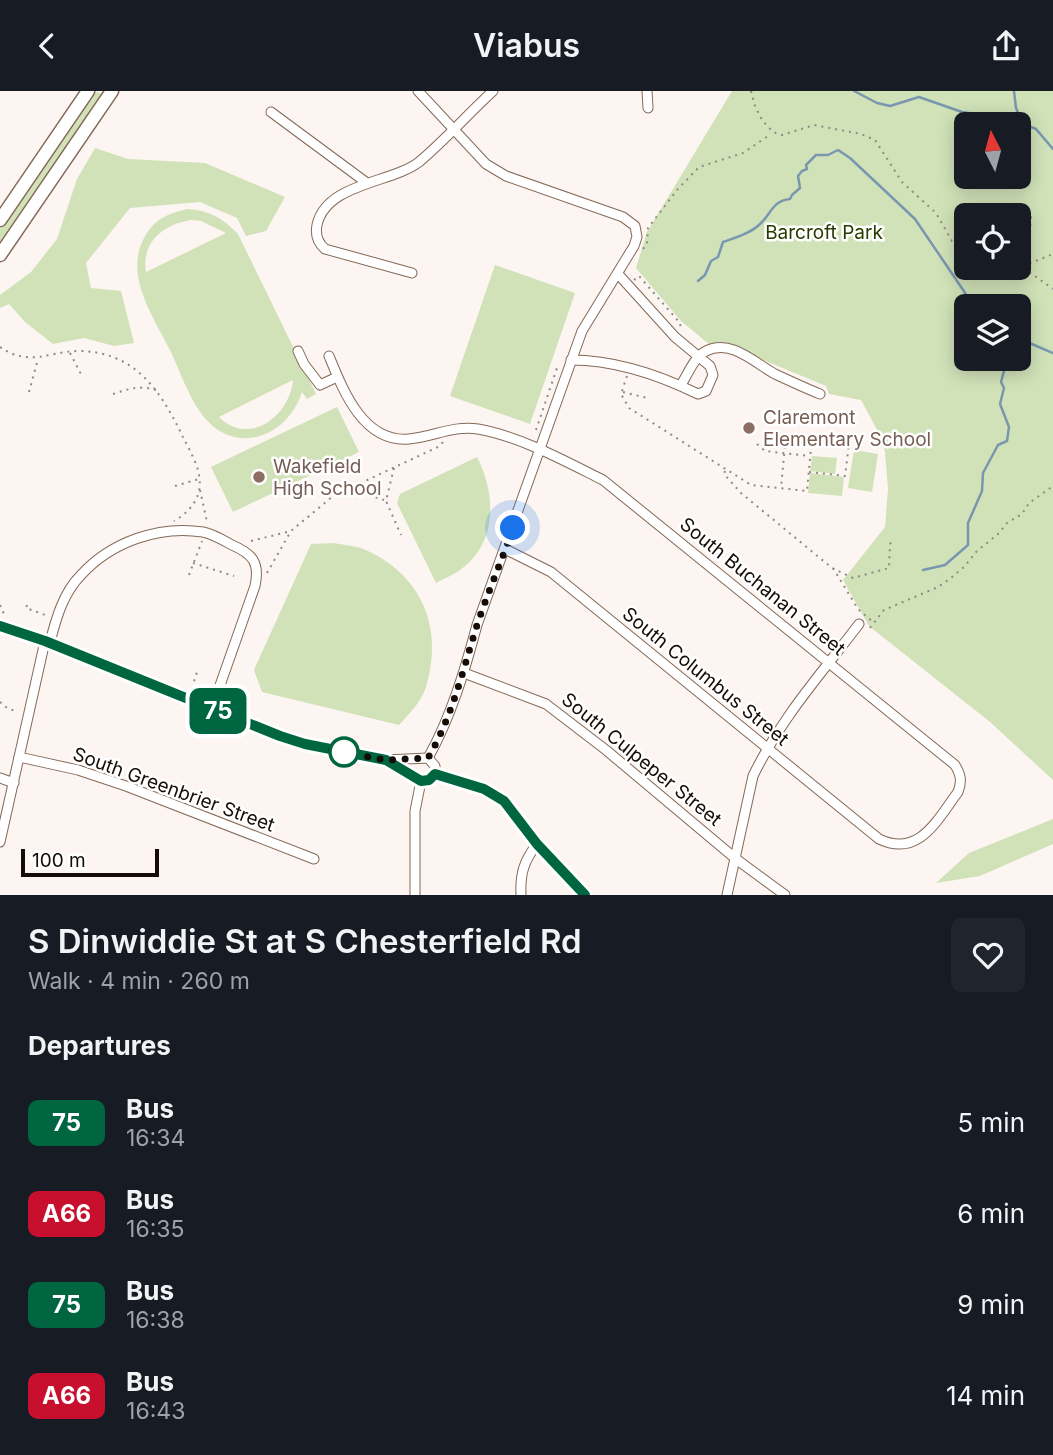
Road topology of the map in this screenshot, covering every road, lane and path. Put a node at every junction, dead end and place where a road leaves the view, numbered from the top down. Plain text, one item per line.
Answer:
1 (88, 91) edge
2 (112, 91) edge
3 (418, 91) edge
4 (493, 91) edge
5 (647, 91) edge
6 (751, 91) edge
7 (648, 108) dead end
8 (271, 112) dead end
9 (452, 129) junction
10 (771, 131) junction
11 (367, 183) junction
12 (0, 220) edge
13 (954, 242) edge
14 (642, 249) dead end
15 (1053, 254) edge
16 (0, 255) edge
17 (1031, 262) edge
18 (1031, 272) edge
19 (412, 273) dead end
20 (618, 274) junction
21 (629, 275) dead end
22 (1053, 289) edge
23 (682, 334) dead end
24 (1, 349) edge
25 (298, 351) dead end
26 (70, 352) junction
27 (329, 356) dead end
28 (698, 357) junction
29 (38, 358) junction
30 (571, 360) junction
31 (557, 368) dead end
32 (628, 375) dead end
33 (82, 376) dead end
34 (338, 377) junction
35 (681, 385) junction
36 (157, 390) junction
37 (29, 391) dead end
38 (622, 392) junction
39 (113, 394) dead end
40 (820, 394) dead end
41 (647, 398) dead end
42 (536, 430) dead end
43 (445, 440) dead end
44 (811, 440) junction
45 (757, 444) dead end
46 (540, 449) junction
47 (785, 453) junction
48 (810, 456) junction
49 (394, 467) junction
50 (726, 470) junction
51 (809, 472) junction
52 (200, 478) junction
53 (1053, 486) edge
54 (175, 487) dead end
55 (781, 488) junction
56 (200, 489) junction
57 (348, 489) junction
58 (386, 501) junction
59 (173, 522) dead end
60 (208, 523) dead end
61 (290, 531) junction
62 (401, 535) dead end
63 (202, 540) dead end
64 (893, 540) dead end
65 (251, 541) dead end
66 (506, 549) junction
67 (193, 563) junction
68 (832, 568) junction
69 (267, 573) dead end
70 (188, 575) dead end
71 (234, 576) dead end
72 (0, 604) edge
73 (27, 605) dead end
74 (4, 614) dead end
75 (49, 616) dead end
76 (873, 622) junction
77 (859, 624) dead end
78 (0, 626) edge
79 (870, 628) dead end
80 (48, 642) junction
81 (829, 662) junction
82 (198, 672) dead end
83 (464, 673) junction
84 (192, 688) dead end
85 (0, 702) edge
86 (212, 708) junction
87 (18, 712) dead end
88 (767, 748) junction
89 (19, 757) junction
90 (428, 758) junction
91 (415, 759) junction
92 (386, 760) junction
93 (412, 774) junction
94 (435, 774) junction
95 (0, 778) edge
96 (421, 781) junction
97 (13, 783) junction
98 (0, 838) edge
99 (879, 839) joint
100 (537, 844) junction
101 (314, 859) dead end
102 (736, 859) junction
103 (415, 895) edge
104 (520, 895) edge
105 (585, 895) edge
106 (727, 895) edge
107 (785, 895) edge

1 - 12 main road
2 - 16 main road
3 - 9 street
4 - 9 street
5 - 7 street
6 - 10 path
8 - 11 street
9 - 11 street
9 - 20 street
10 - 13 path
10 - 14 path
11 - 19 street
15 - 17 path
18 - 22 path
20 - 28 street
20 - 30 street
21 - 23 path
24 - 29 path
25 - 34 street
26 - 29 path
26 - 33 path
26 - 36 path
27 - 34 street, South Buchanan Street
28 - 35 street
28 - 35 street
28 - 40 street
29 - 37 path
30 - 35 street
30 - 46 street
31 - 42 path
32 - 38 path
34 - 46 street, South Buchanan Street
36 - 39 path
36 - 52 path
38 - 41 path
38 - 50 path
43 - 49 path
44 - 47 path
44 - 48 path
44 - 51 path
45 - 47 path
46 - 66 street
46 - 81 street, South Buchanan Street
47 - 48 path
47 - 55 path
48 - 51 path
49 - 57 path
49 - 58 path
50 - 55 path
50 - 68 path
51 - 55 path
52 - 54 path
52 - 56 path
53 - 76 path
56 - 59 path
56 - 60 path
57 - 58 path
57 - 61 path
58 - 62 path
61 - 65 path
61 - 69 path
63 - 67 path
64 - 68 path
66 - 83 street
66 - 88 street, South Columbus Street
67 - 70 path
67 - 71 path
68 - 76 path
72 - 74 path
73 - 75 path
76 - 79 path
77 - 81 street
78 - 80 street
80 - 86 street
80 - 86 street
80 - 89 street
81 - 88 street
81 - 99 street, South Buchanan Street
82 - 84 path
83 - 90 street
83 - 102 street, South Culpeper Street
85 - 87 path
86 - 92 street
88 - 99 street, South Columbus Street
88 - 102 street
89 - 97 street
89 - 101 street, South Greenbrier Street
90 - 91 street
90 - 94 street
91 - 92 street
91 - 93 street
92 - 93 street
93 - 96 street
94 - 96 street
94 - 100 street
95 - 97 street
96 - 103 street
97 - 98 street
100 - 104 street
100 - 105 street
102 - 106 street
102 - 107 street, South Culpeper Street

